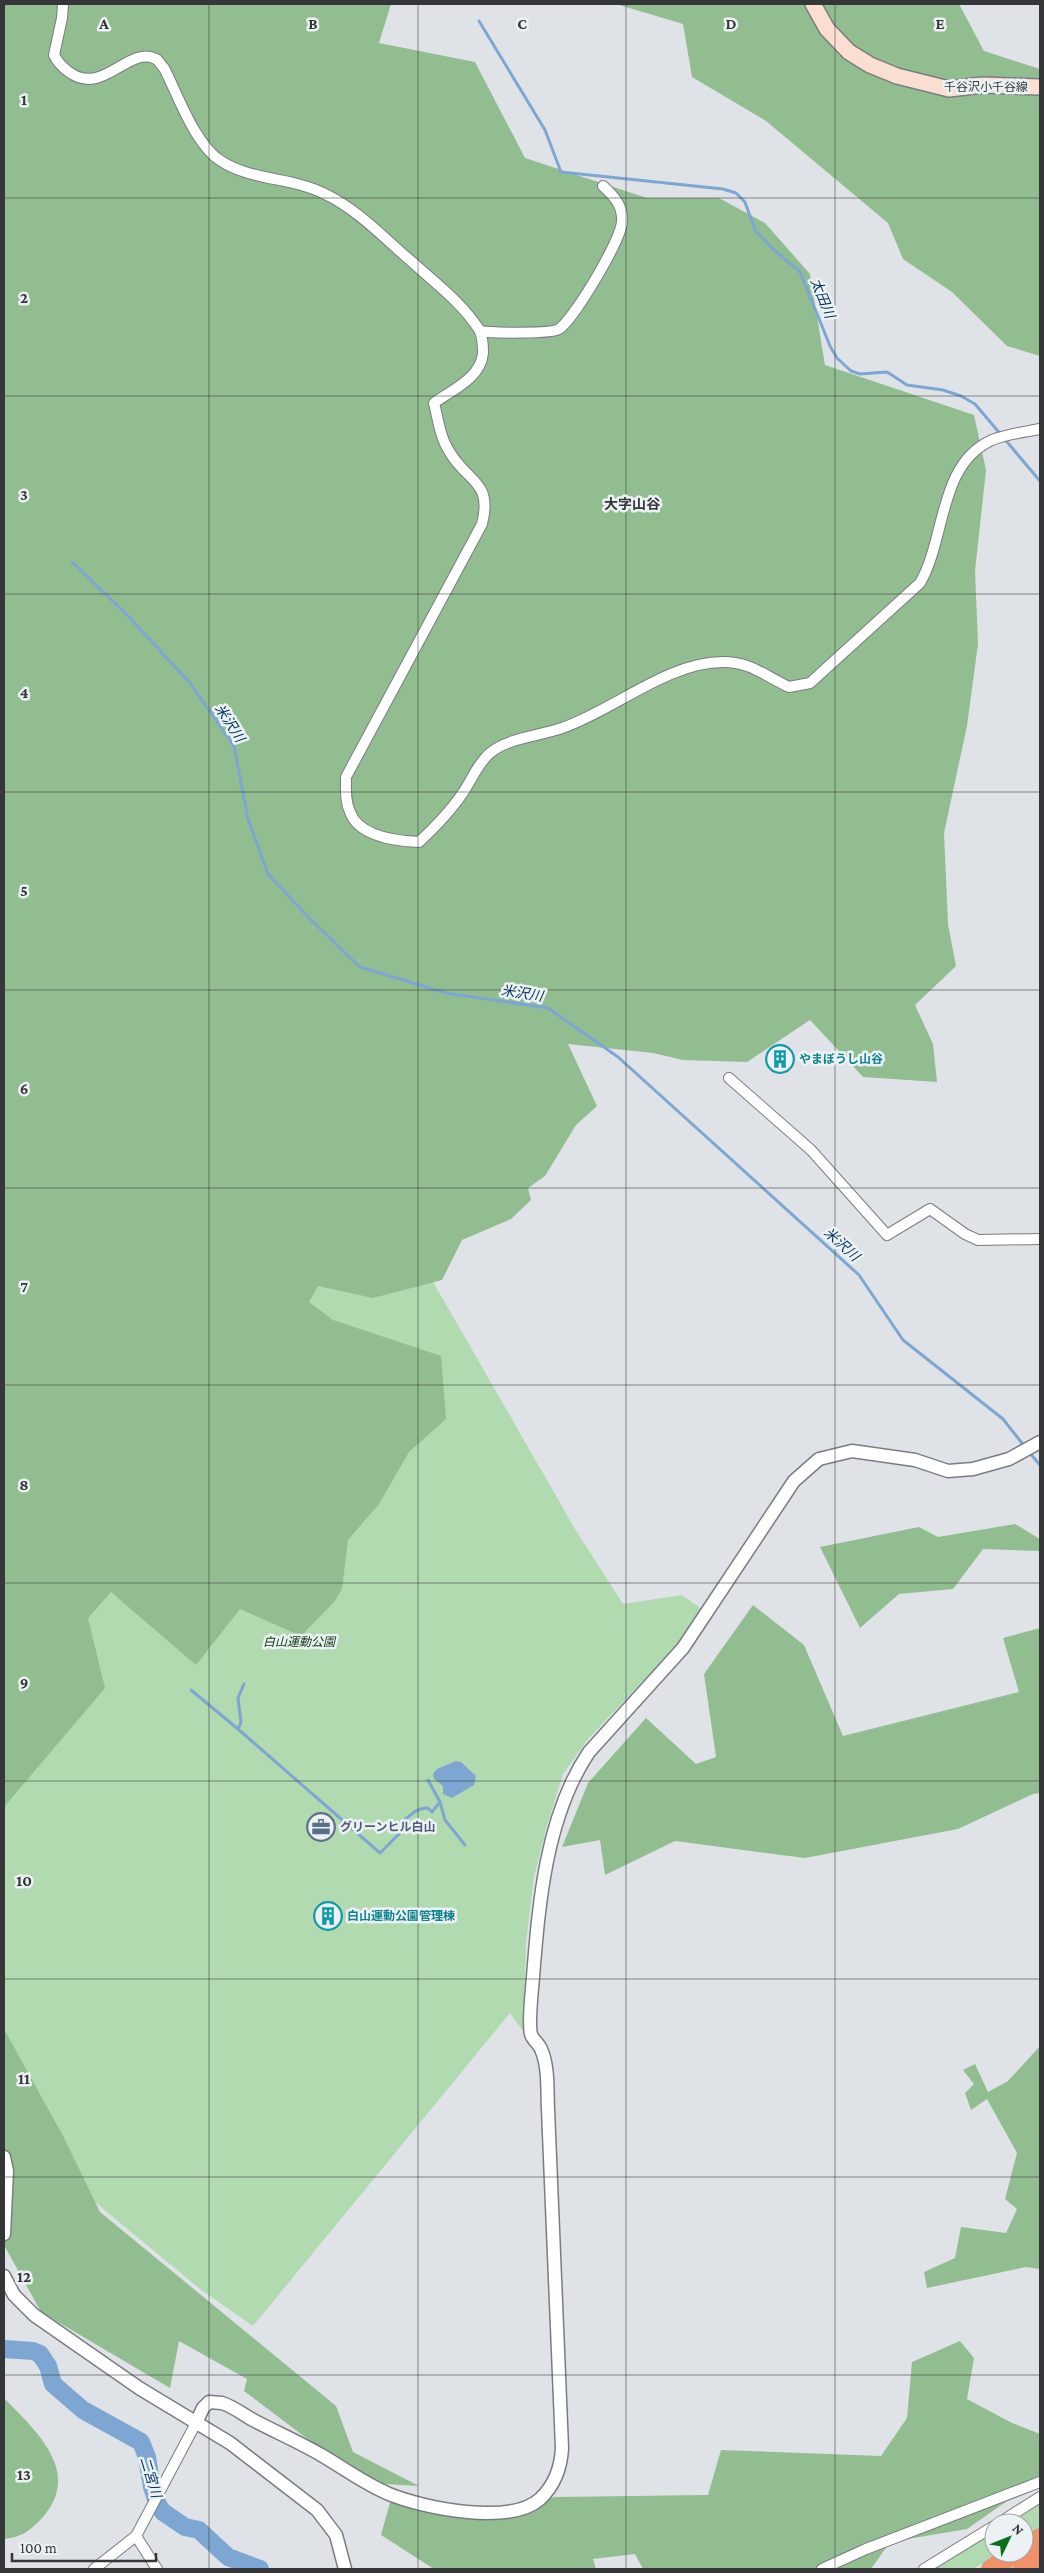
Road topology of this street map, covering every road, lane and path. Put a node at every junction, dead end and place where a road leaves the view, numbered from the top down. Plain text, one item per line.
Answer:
1 (63, 4) edge
2 (813, 4) edge
3 (1040, 87) edge
4 (603, 186) dead end
5 (480, 330) junction
6 (1040, 429) edge
7 (729, 1078) dead end
8 (1040, 1238) edge
9 (1040, 1442) edge
10 (4, 2157) edge
11 (4, 2234) edge
12 (4, 2276) edge
13 (196, 2423) junction
14 (1040, 2482) edge
15 (1040, 2497) edge
16 (1015, 2513) edge
17 (984, 2532) edge
18 (136, 2536) junction
19 (1040, 2558) edge
20 (94, 2569) edge
21 (157, 2569) edge
22 (345, 2569) edge
23 (822, 2569) edge
24 (924, 2569) edge
25 (1023, 2569) edge

1 - 5 street
2 - 3 main road, 千谷沢小千谷線
4 - 5 street
5 - 6 street
7 - 8 street
9 - 13 street
10 - 11 street
12 - 13 street
13 - 18 street
13 - 22 street
14 - 23 street
15 - 16 street
17 - 24 street
18 - 20 street
18 - 21 street
19 - 25 highway

